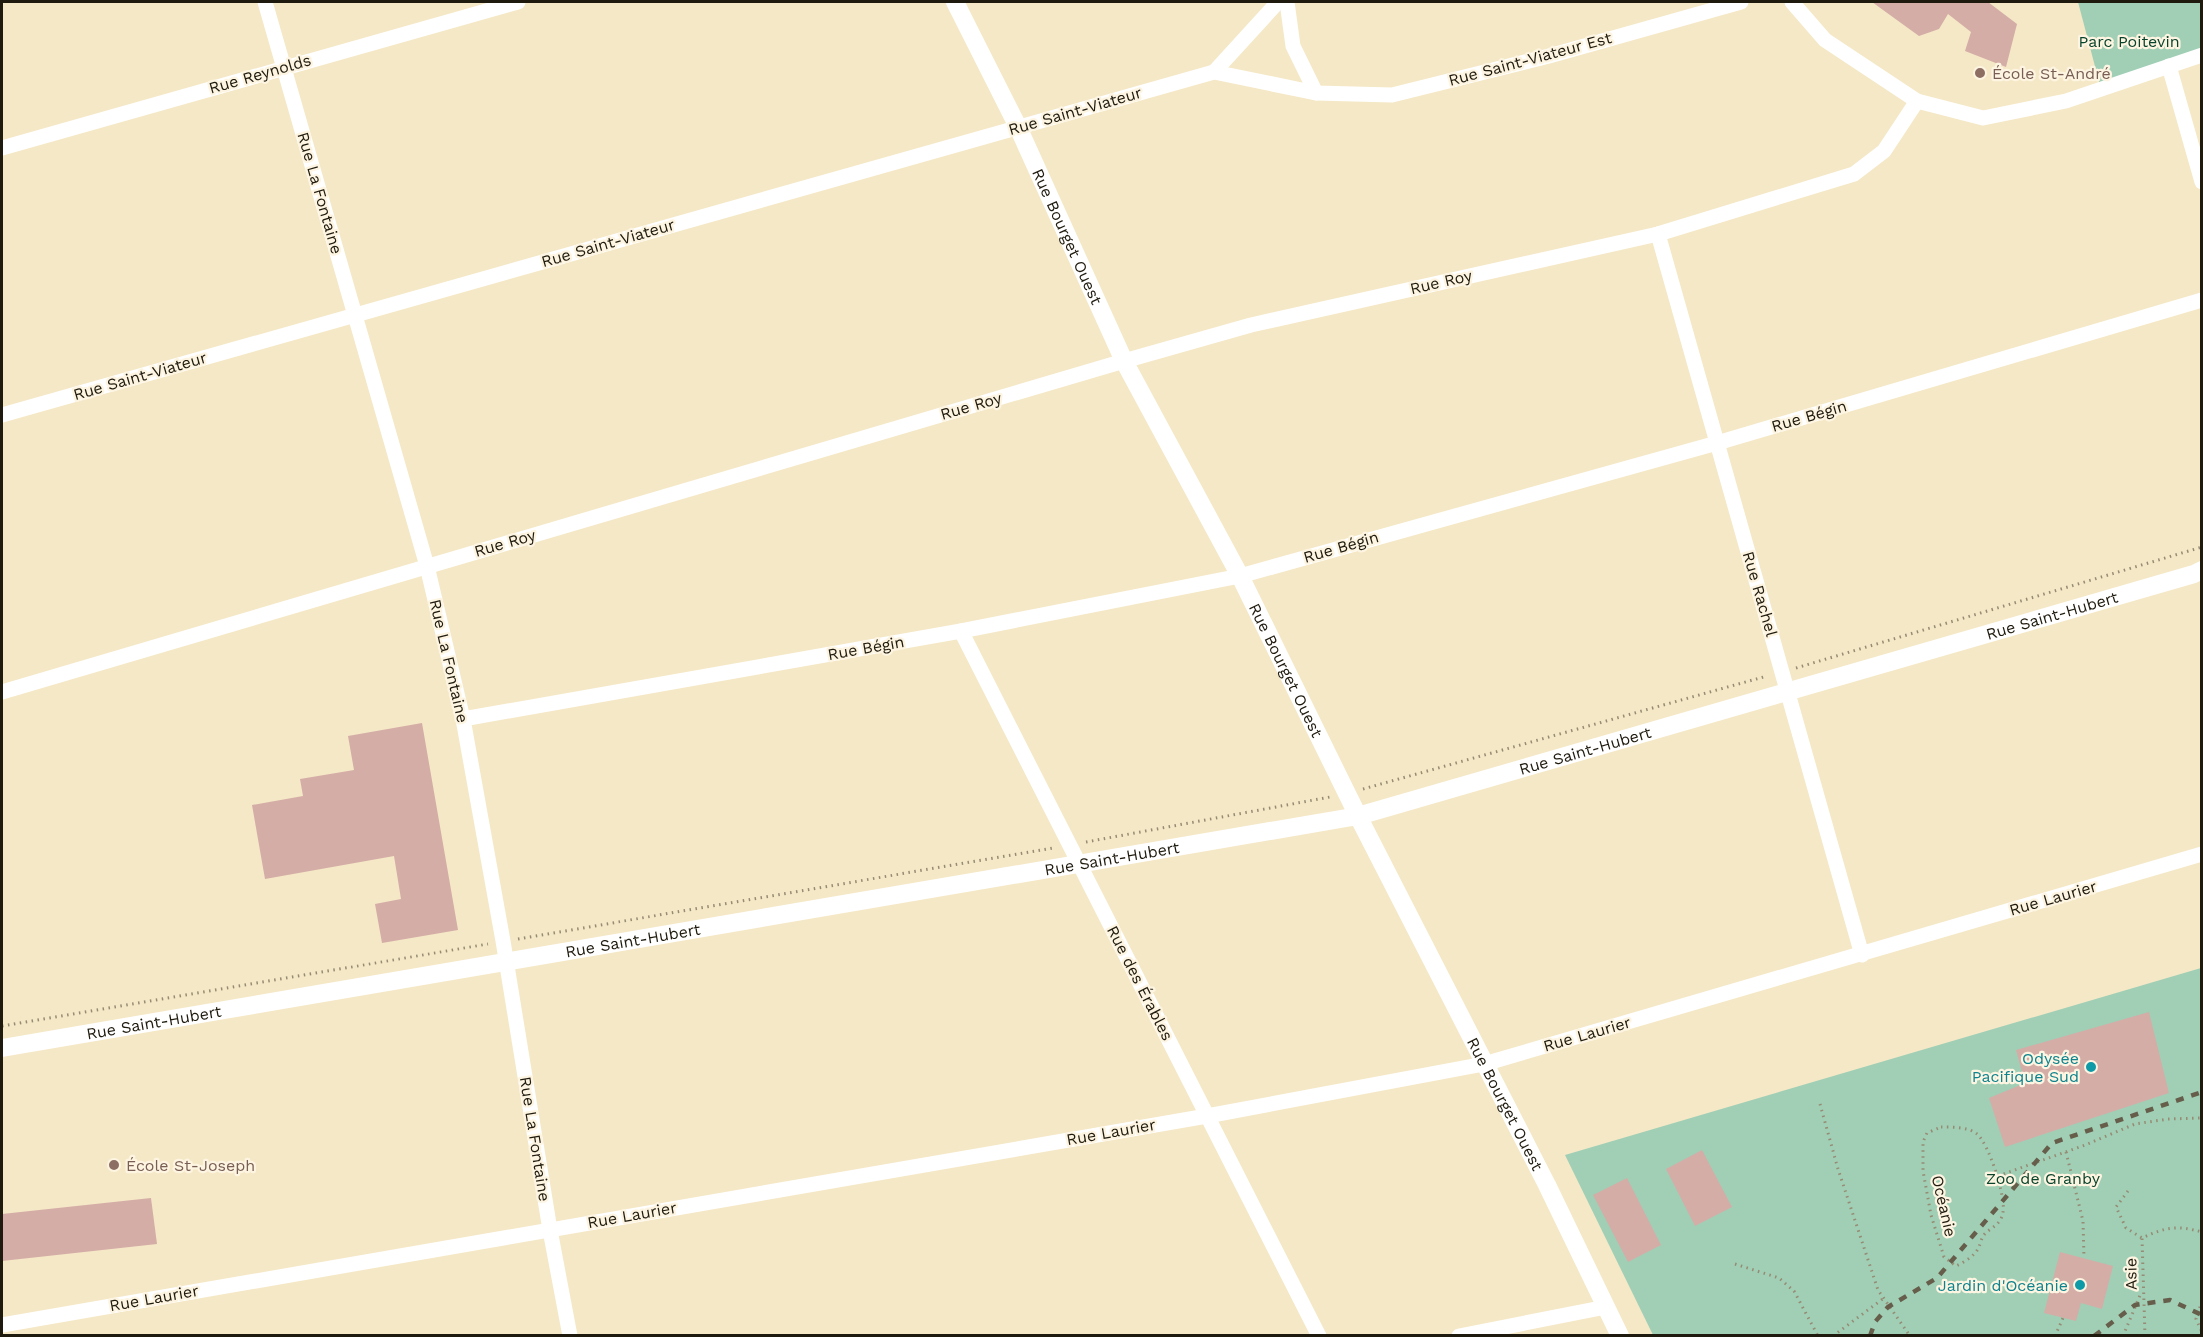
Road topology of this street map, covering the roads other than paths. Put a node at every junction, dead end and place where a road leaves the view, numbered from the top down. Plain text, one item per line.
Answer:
1 (265, 2) edge
2 (518, 2) edge
3 (955, 2) edge
4 (1278, 2) edge
5 (1287, 2) edge
6 (1741, 2) edge
7 (1792, 2) edge
8 (2202, 55) edge
9 (2169, 66) junction
10 (284, 67) junction
11 (1214, 72) junction
12 (1316, 93) junction
13 (1917, 101) junction
14 (1018, 127) junction
15 (2, 148) edge
16 (2202, 182) edge
17 (1658, 234) junction
18 (2202, 300) edge
19 (355, 315) junction
20 (1124, 361) junction
21 (2, 415) edge
22 (1717, 443) junction
23 (427, 566) junction
24 (2199, 572) edge
25 (1240, 576) junction
26 (961, 631) junction
27 (2, 692) edge
28 (1788, 692) junction
29 (463, 719) junction
30 (1358, 816) junction
31 (2202, 854) edge
32 (1080, 865) junction
33 (1862, 955) junction
34 (506, 962) junction
35 (2, 1048) edge
36 (1484, 1064) junction
37 (1207, 1116) junction
38 (550, 1230) junction
39 (1606, 1307) junction
40 (2, 1325) edge
41 (570, 1335) edge
42 (1319, 1335) edge
43 (1459, 1335) edge
44 (1620, 1335) edge

1 - 10 street, Rue La Fontaine
2 - 10 street, Rue Reynolds
3 - 14 street, Rue Bourget Ouest
4 - 11 street
5 - 12 street
6 - 12 street, Rue Saint-Viateur Est
7 - 13 street
8 - 9 street
9 - 13 street
9 - 16 street
10 - 15 street, Rue Reynolds
10 - 19 street, Rue La Fontaine
11 - 12 street, Rue Saint-Viateur Est
11 - 14 street, Rue Saint-Viateur
13 - 17 street, Rue Roy
14 - 19 street, Rue Saint-Viateur
14 - 20 street, Rue Bourget Ouest
17 - 20 street, Rue Roy
17 - 22 street, Rue Rachel
18 - 22 street, Rue Bégin
19 - 21 street, Rue Saint-Viateur
19 - 23 street, Rue La Fontaine
20 - 23 street, Rue Roy
20 - 25 street, Rue Bourget Ouest
22 - 25 street, Rue Bégin
22 - 28 street, Rue Rachel
23 - 27 street, Rue Roy
23 - 29 street, Rue La Fontaine
24 - 28 street, Rue Saint-Hubert
25 - 26 street, Rue Bégin
25 - 30 street, Rue Bourget Ouest
26 - 29 street, Rue Bégin
26 - 32 street, Rue des Érables
28 - 30 street, Rue Saint-Hubert
28 - 33 street, Rue Rachel
29 - 34 street, Rue La Fontaine
30 - 32 street, Rue Saint-Hubert
30 - 36 street, Rue Bourget Ouest
31 - 33 street, Rue Laurier
32 - 34 street, Rue Saint-Hubert
32 - 37 street, Rue des Érables
33 - 36 street, Rue Laurier
34 - 35 street, Rue Saint-Hubert
34 - 38 street, Rue La Fontaine
36 - 37 street, Rue Laurier
36 - 39 street, Rue Bourget Ouest
37 - 38 street, Rue Laurier
37 - 42 street, Rue des Érables
38 - 40 street, Rue Laurier
38 - 41 street, Rue La Fontaine
39 - 43 street
39 - 44 street, Rue Bourget Ouest

